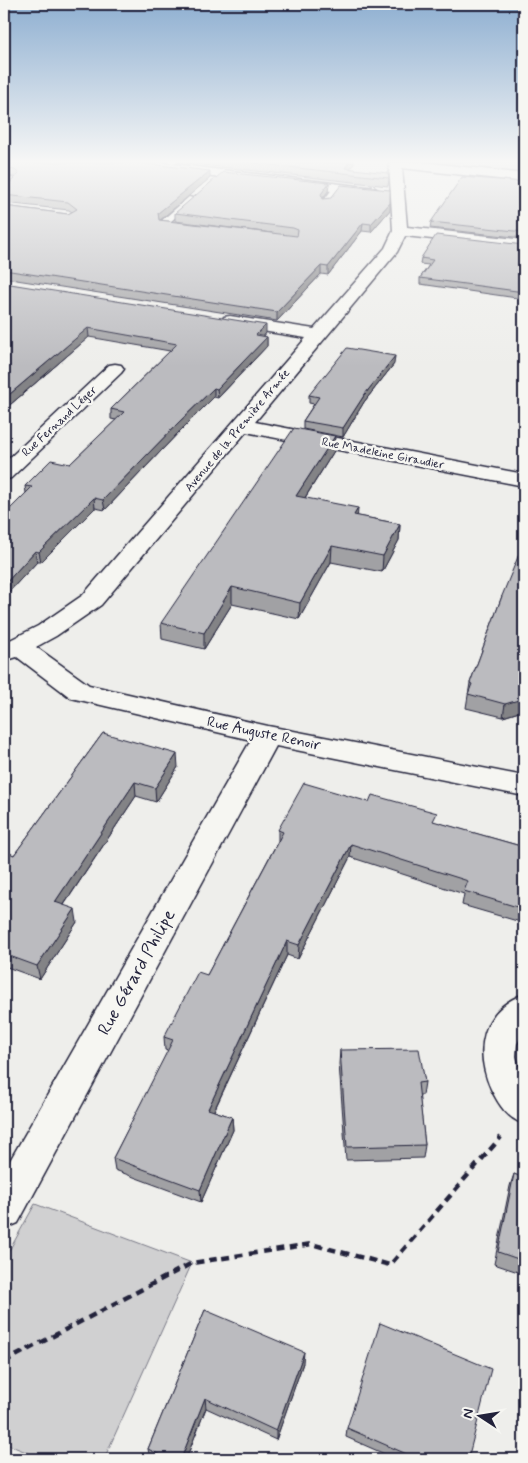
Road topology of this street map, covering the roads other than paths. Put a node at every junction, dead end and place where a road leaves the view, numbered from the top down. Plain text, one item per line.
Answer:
1 (400, 231) joint
2 (524, 245) edge
3 (217, 319) edge
4 (317, 335) junction
5 (115, 369) dead end
6 (241, 425) junction
7 (4, 474) edge
8 (524, 480) edge
9 (11, 650) edge
10 (268, 735) junction
11 (524, 786) edge
12 (524, 1009) edge
13 (515, 1120) edge
14 (4, 1208) edge

1 - 2 street
1 - 4 street, Avenue de la Première Armée
3 - 4 street
4 - 6 street, Avenue de la Première Armée
5 - 7 street, Rue Fernand Léger
6 - 8 street, Rue Madeleine Giraudier
6 - 9 street, Avenue de la Première Armée
9 - 10 street, Rue Auguste Renoir
10 - 11 street, Rue Auguste Renoir
10 - 14 street, Rue Gérard Philipe
12 - 13 street

